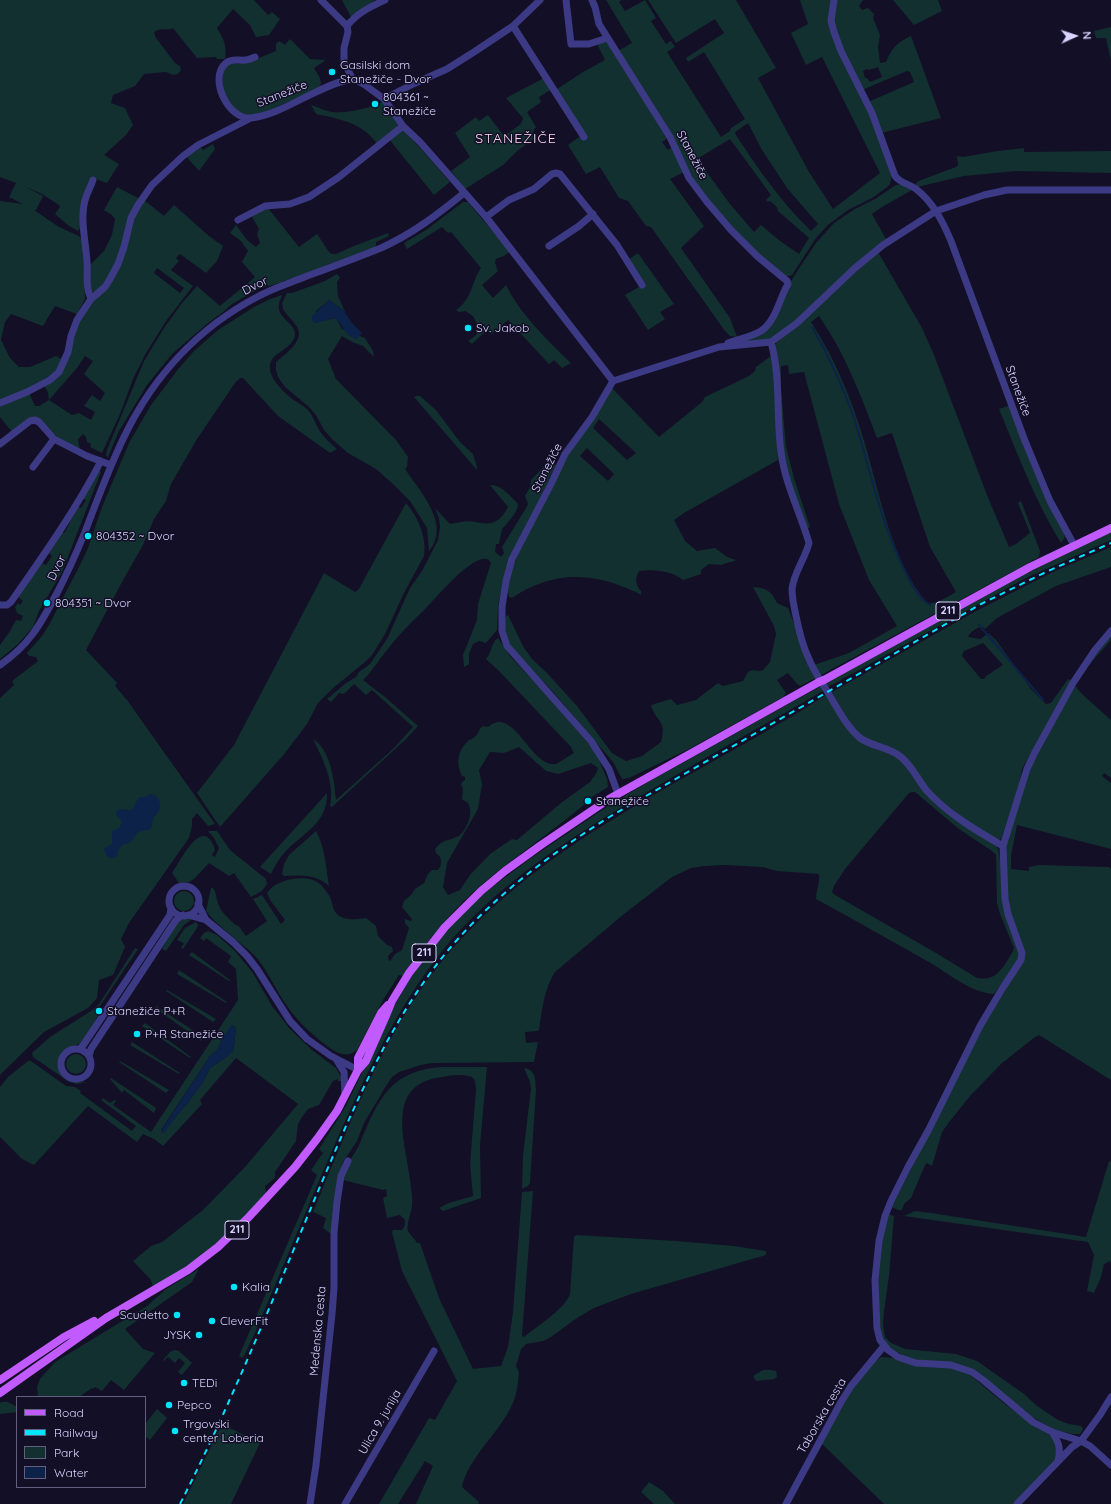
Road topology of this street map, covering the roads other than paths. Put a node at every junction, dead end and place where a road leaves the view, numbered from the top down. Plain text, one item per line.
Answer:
1 (321, 0) edge
2 (385, 0) edge
3 (540, 0) edge
4 (566, 0) edge
5 (592, 0) edge
6 (834, 0) edge
7 (347, 26) junction
8 (513, 26) junction
9 (607, 38) junction
10 (255, 57) dead end
11 (353, 80) junction
12 (384, 99) junction
13 (252, 117) junction
14 (403, 126) junction
15 (584, 137) dead end
16 (93, 180) dead end
17 (1111, 190) edge
18 (464, 193) junction
19 (936, 211) junction
20 (593, 214) junction
21 (486, 217) junction
22 (238, 220) dead end
23 (549, 246) dead end
24 (642, 285) dead end
25 (91, 299) junction
26 (771, 342) junction
27 (719, 347) junction
28 (613, 381) junction
29 (0, 403) edge
30 (54, 439) junction
31 (0, 444) edge
32 (101, 461) junction
33 (111, 465) junction
34 (33, 467) dead end
35 (1111, 528) edge
36 (1074, 545) junction
37 (0, 605) edge
38 (1111, 631) edge
39 (0, 665) edge
40 (618, 794) junction
41 (1003, 846) junction
42 (198, 904) junction
43 (171, 908) junction
44 (185, 915) junction
45 (206, 920) junction
46 (80, 1049) junction
47 (89, 1056) junction
48 (336, 1059) junction
49 (358, 1070) junction
50 (345, 1096) junction
51 (348, 1161) dead end
52 (106, 1318) junction
53 (884, 1346) junction
54 (434, 1351) dead end
55 (0, 1380) edge
56 (2, 1388) edge
57 (1111, 1397) edge
58 (1052, 1432) junction
59 (1081, 1441) junction
60 (1058, 1461) junction
61 (1111, 1465) edge
62 (310, 1504) edge
63 (345, 1504) edge
64 (786, 1504) edge
65 (1017, 1504) edge

1 - 7 street
2 - 7 street
3 - 8 street
4 - 9 street
5 - 9 street, Stanežiče
6 - 19 street
7 - 11 street
8 - 12 street
8 - 15 street
9 - 27 street, Stanežiče
10 - 13 street, Stanežiče
11 - 12 street
11 - 13 street, Stanežiče
12 - 14 street
13 - 25 street
14 - 18 street
14 - 22 street
16 - 25 street
17 - 19 street
18 - 21 street
18 - 33 street, Dvor
19 - 26 street
19 - 36 street, Stanežiče
20 - 21 street
20 - 23 street
20 - 24 street
21 - 28 street
25 - 29 street
26 - 27 street, Stanežiče
26 - 41 street
27 - 28 street, Stanežiče
28 - 40 street, Stanežiče
30 - 31 street
30 - 32 street
30 - 34 street
32 - 33 street
32 - 37 street, Dvor
33 - 39 street, Dvor
35 - 36 main road, 211
36 - 40 main road, 211
38 - 41 street
40 - 49 main road, 211
41 - 53 street
42 - 43 street
42 - 44 street
42 - 45 street
43 - 44 street
43 - 46 street
44 - 45 street
44 - 47 street
45 - 48 street
46 - 47 street
46 - 47 street
48 - 49 street
48 - 50 street
49 - 50 main road, 211
50 - 52 main road, 211
51 - 62 street, Medenska cesta
52 - 55 main road, 211
52 - 56 main road, 211
53 - 58 street
53 - 64 street, Taborska cesta
54 - 63 street, Ulica 9. junija
57 - 59 street
58 - 59 street
58 - 60 street
59 - 60 street
59 - 61 street
60 - 65 street

